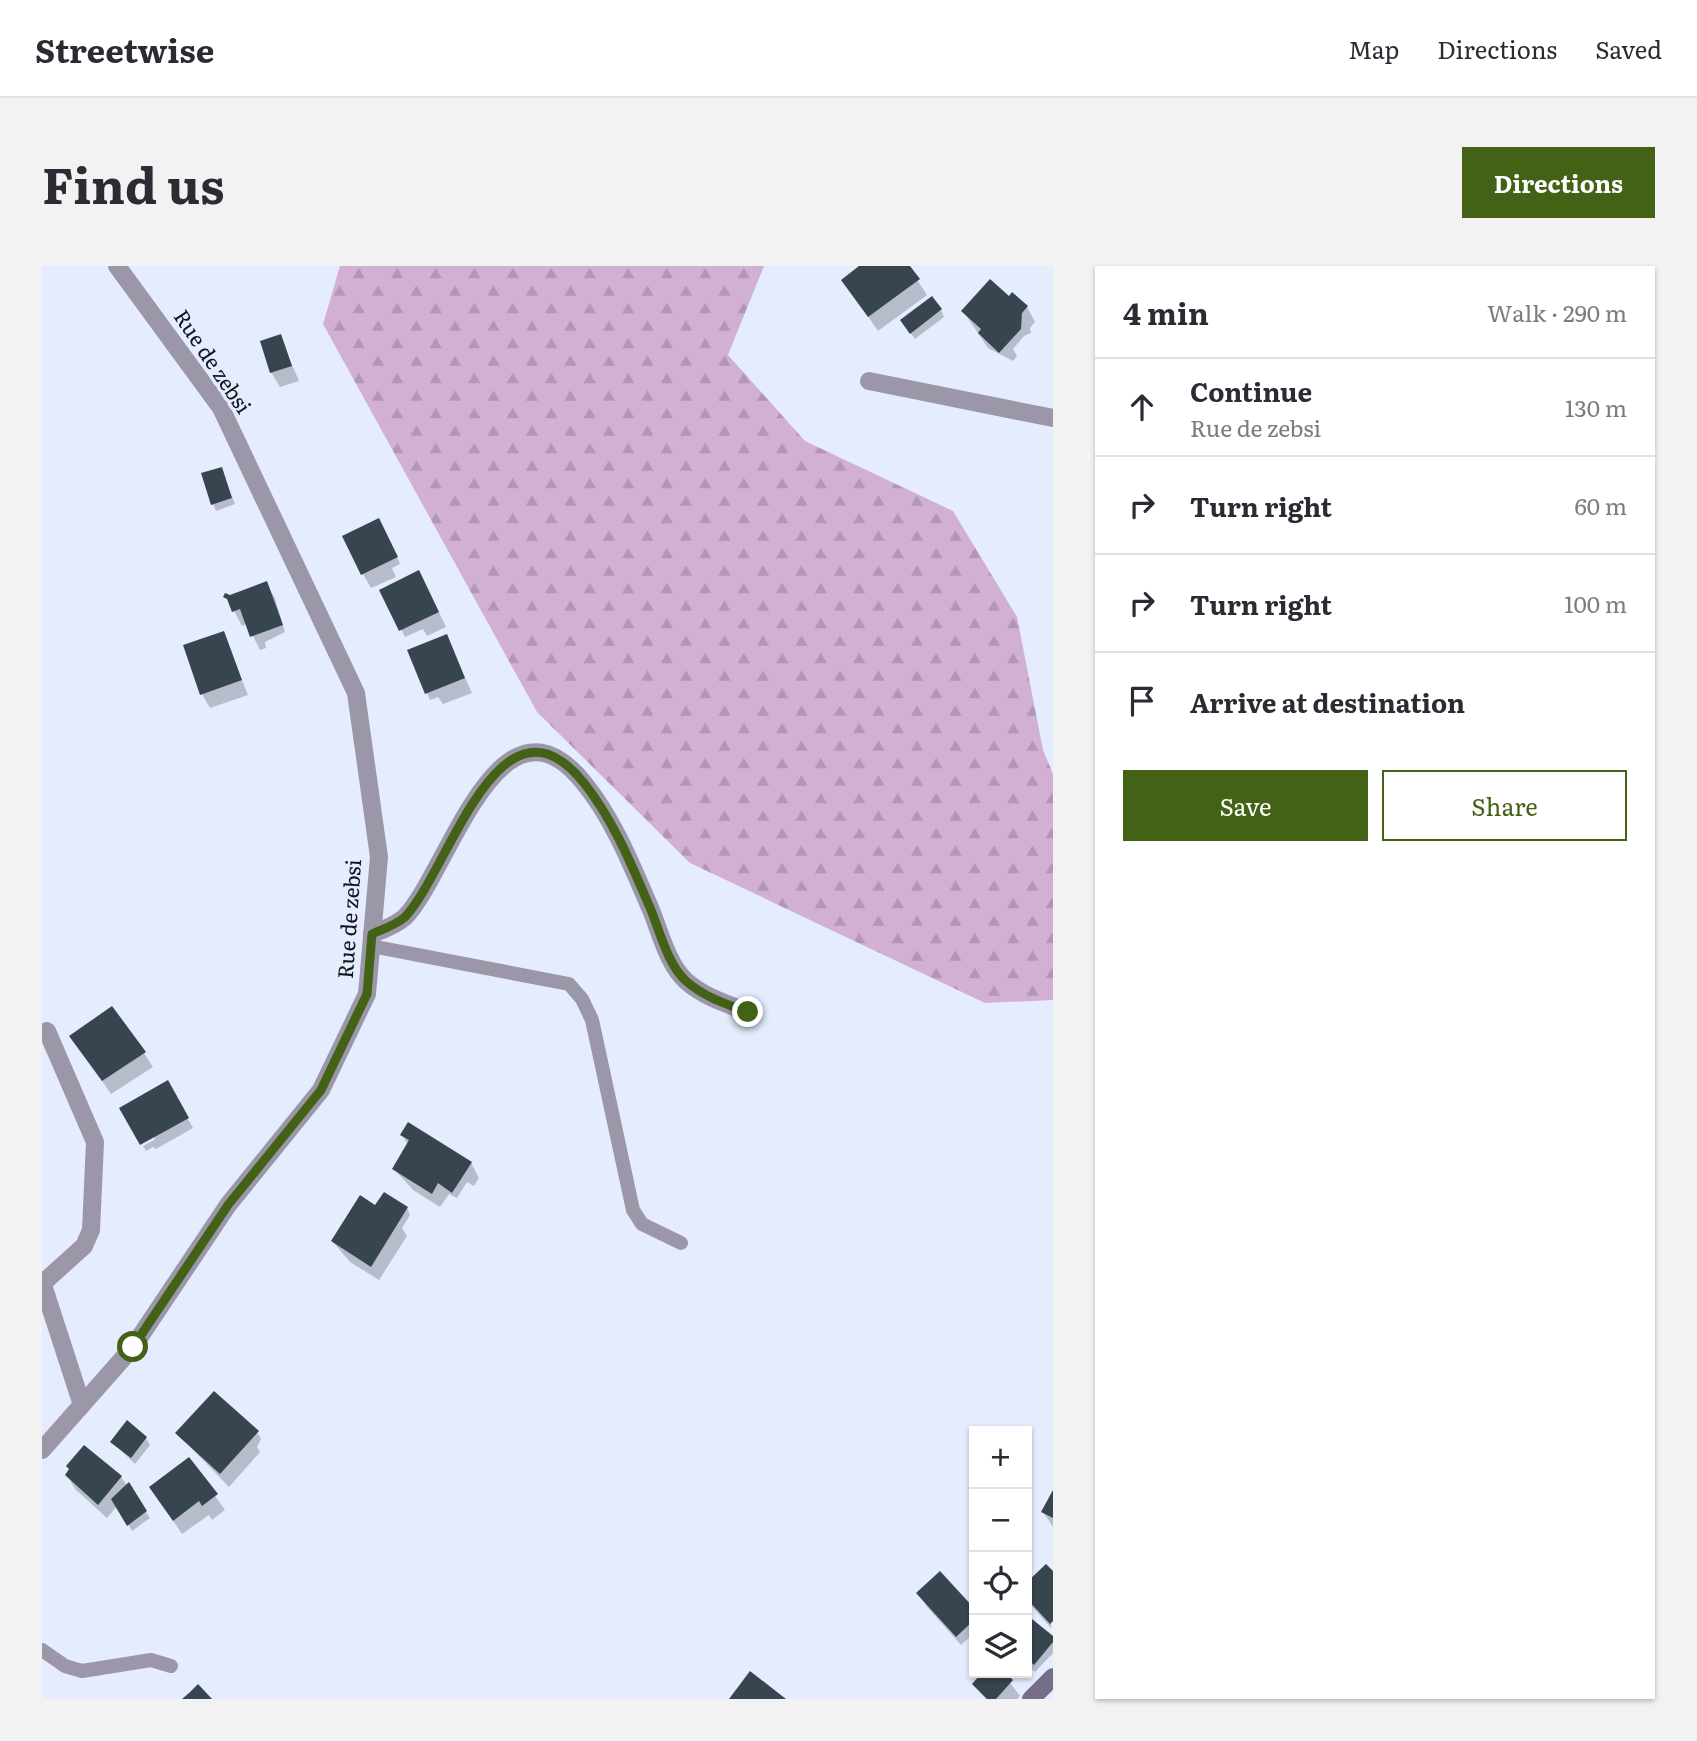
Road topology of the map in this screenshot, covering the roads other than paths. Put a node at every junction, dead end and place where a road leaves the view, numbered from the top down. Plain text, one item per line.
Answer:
1 (117, 266) edge
2 (869, 381) dead end
3 (1053, 418) edge
4 (371, 940) junction
5 (748, 1012) dead end
6 (47, 1031) dead end
7 (681, 1242) dead end
8 (42, 1282) edge
9 (82, 1405) junction
10 (42, 1450) edge
11 (42, 1650) edge
12 (171, 1666) dead end
13 (1053, 1677) edge
14 (1031, 1699) edge

1 - 4 street, Rue de zebsi
2 - 3 street
4 - 5 street
4 - 7 lane
4 - 9 street, Rue de zebsi
6 - 8 street
8 - 9 street
9 - 10 street, Rue de zebsi
11 - 12 lane
13 - 14 street

